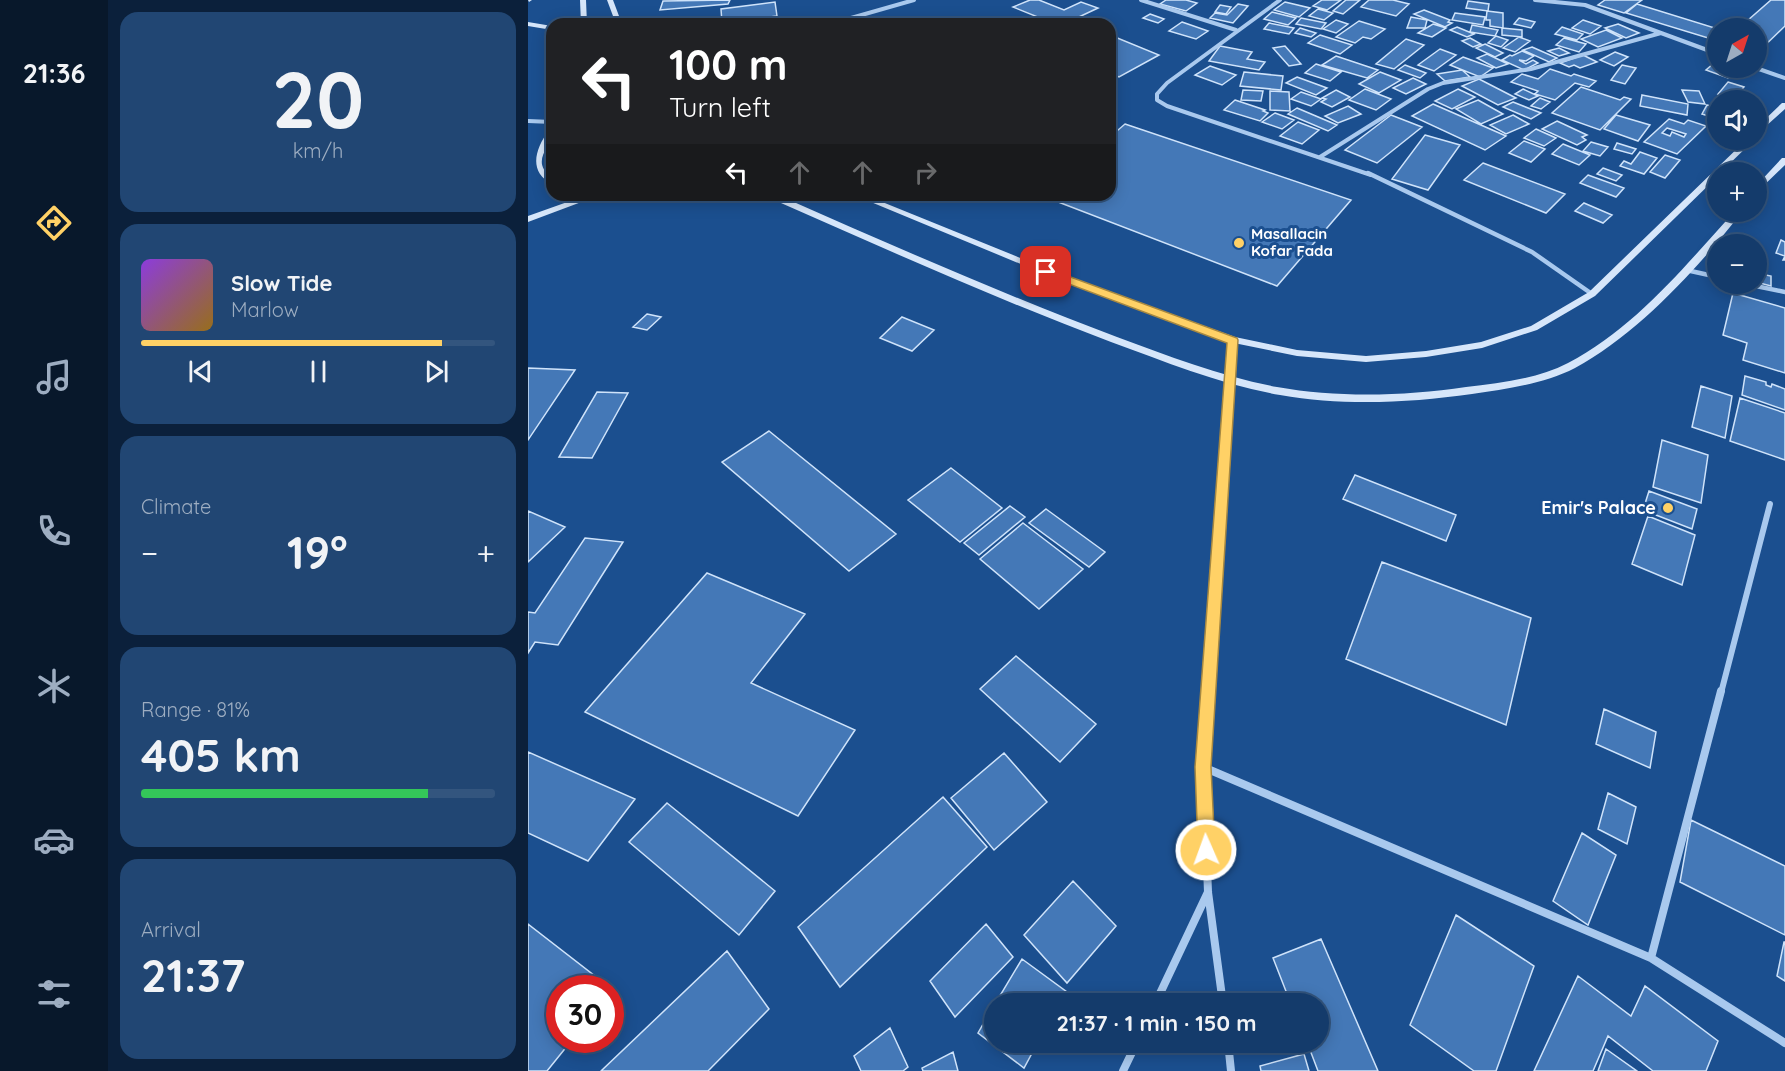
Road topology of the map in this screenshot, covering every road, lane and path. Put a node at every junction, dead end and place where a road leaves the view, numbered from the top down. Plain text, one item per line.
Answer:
1 (583, 0) edge
2 (610, 0) edge
3 (914, 0) edge
4 (1141, 0) edge
5 (1280, 0) edge
6 (1534, 0) edge
7 (584, 18) edge
8 (617, 18) edge
9 (851, 18) edge
10 (528, 24) edge
11 (546, 27) edge
12 (1236, 30) junction
13 (1661, 33) junction
14 (1707, 50) edge
15 (1767, 72) edge
16 (1785, 78) edge
17 (1785, 105) edge
18 (528, 121) edge
19 (546, 122) edge
20 (1767, 122) edge
21 (546, 139) edge
22 (546, 140) edge
23 (1740, 150) edge
24 (530, 153) dead end
25 (1320, 157) junction
26 (1785, 160) edge
27 (546, 178) edge
28 (1767, 179) edge
29 (577, 201) edge
30 (784, 201) edge
31 (873, 201) edge
32 (528, 219) edge
33 (1729, 222) edge
34 (1686, 270) junction
35 (1707, 275) edge
36 (1767, 288) edge
37 (1785, 292) edge
38 (1592, 294) junction
39 (1233, 340) junction
40 (1231, 382) junction
41 (1770, 504) dead end
42 (1203, 767) junction
43 (1208, 892) junction
44 (1651, 958) junction
45 (1160, 993) edge
46 (1222, 993) edge
47 (1785, 1043) edge
48 (1132, 1053) edge
49 (1229, 1053) edge
50 (1123, 1071) edge
51 (1231, 1071) edge

1 - 7 main road
2 - 8 main road
3 - 9 street
4 - 12 street
5 - 12 street
6 - 13 street
10 - 11 main road
12 - 25 street
13 - 14 street
13 - 25 street
15 - 16 street
17 - 20 main road
18 - 19 street
21 - 24 main road
22 - 27 main road
23 - 38 main road
25 - 38 street
26 - 28 main road
29 - 32 main road
30 - 40 main road
31 - 39 main road
33 - 34 main road
34 - 35 street
34 - 40 main road
36 - 37 street
38 - 39 main road
39 - 40 street
40 - 42 street
41 - 44 street
42 - 43 street
42 - 44 street
43 - 45 street
43 - 46 street
44 - 47 street
48 - 50 street
49 - 51 street

